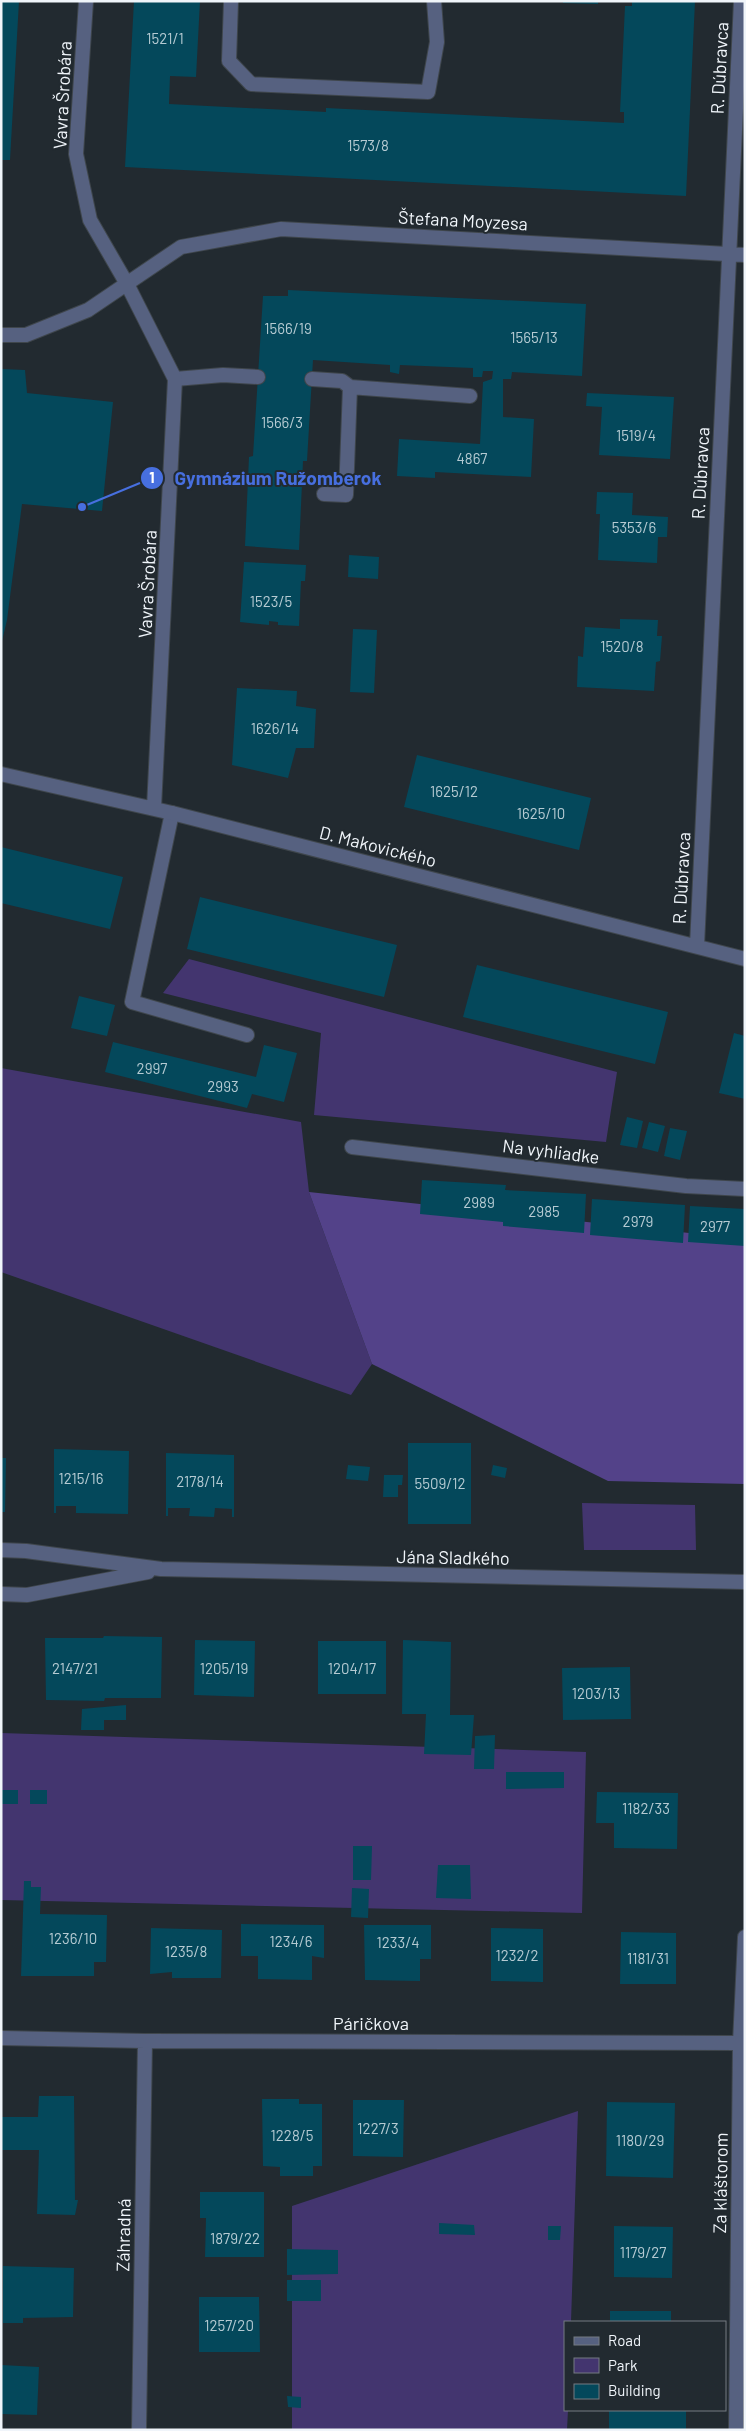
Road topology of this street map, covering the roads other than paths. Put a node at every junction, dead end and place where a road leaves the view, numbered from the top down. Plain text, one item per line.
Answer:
1 (86, 1) edge
2 (231, 1) edge
3 (434, 1) edge
4 (741, 1) edge
5 (729, 254) junction
6 (745, 255) edge
7 (127, 284) junction
8 (1, 335) edge
9 (258, 377) dead end
10 (175, 378) junction
11 (312, 379) dead end
12 (350, 387) junction
13 (470, 396) dead end
14 (324, 494) dead end
15 (1, 774) edge
16 (154, 808) junction
17 (172, 813) junction
18 (697, 946) junction
19 (745, 959) edge
20 (247, 1035) dead end
21 (352, 1147) dead end
22 (745, 1189) edge
23 (1, 1550) edge
24 (161, 1569) junction
25 (745, 1582) edge
26 (1, 1594) edge
27 (745, 1937) edge
28 (1, 2038) edge
29 (145, 2041) junction
30 (740, 2043) junction
31 (138, 2430) edge
32 (736, 2430) edge

1 - 7 street, Vavra Šrobára
2 - 3 street
4 - 5 street, R. Dúbravca
5 - 6 street, Štefana Moyzesa
5 - 7 street, Štefana Moyzesa
5 - 18 street, R. Dúbravca
7 - 8 street
7 - 10 street, Vavra Šrobára
9 - 10 street
10 - 16 street, Vavra Šrobára
11 - 12 street
12 - 13 street
12 - 14 street
15 - 16 street, D. Makovického
16 - 17 street, D. Makovického
17 - 18 street, D. Makovického
17 - 20 street
18 - 19 street, D. Makovického
21 - 22 street, Na vyhliadke
23 - 24 street, Jána Sladkého
24 - 25 street, Jána Sladkého
24 - 26 street, Jána Sladkého
27 - 30 street, Za kláštorom
28 - 29 street, Páričkova
29 - 30 street, Páričkova
29 - 31 street, Záhradná
30 - 32 street, Za kláštorom

